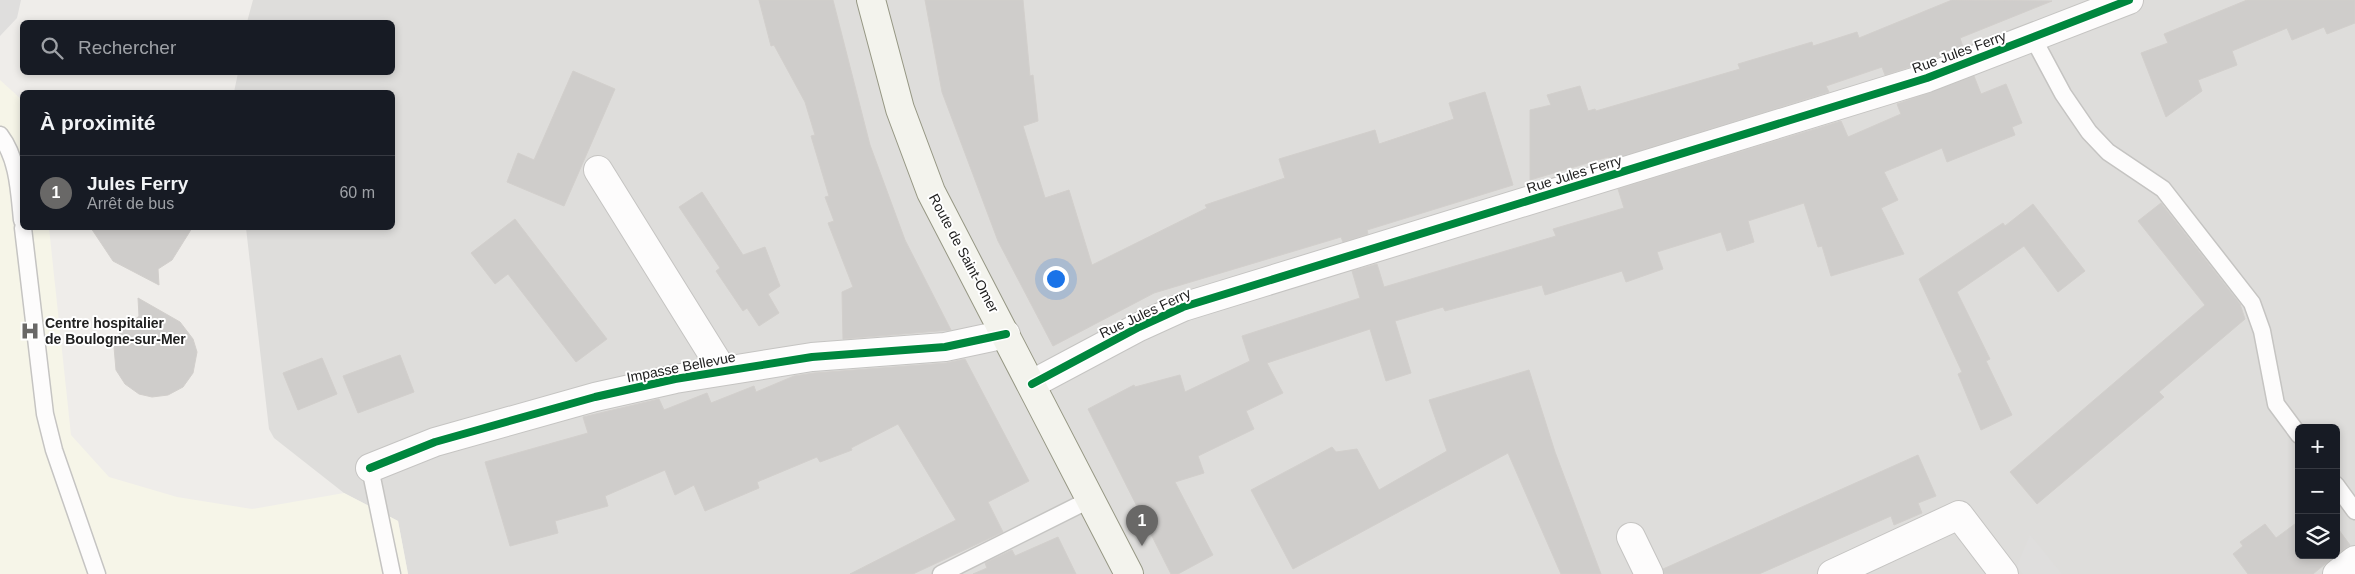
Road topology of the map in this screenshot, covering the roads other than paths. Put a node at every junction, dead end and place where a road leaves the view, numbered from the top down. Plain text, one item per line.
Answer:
1 (871, 0) edge
2 (2129, 0) edge
3 (2033, 38) junction
4 (0, 135) edge
5 (598, 170) dead end
6 (20, 204) edge
7 (23, 230) edge
8 (1006, 334) junction
9 (722, 371) junction
10 (1032, 384) junction
11 (2295, 430) edge
12 (370, 468) joint
13 (2340, 490) edge
14 (1091, 499) junction
15 (2355, 510) edge
16 (1631, 537) dead end
17 (2355, 560) edge
18 (97, 574) edge
19 (392, 574) edge
20 (941, 574) edge
21 (1130, 574) edge
22 (1648, 574) edge
23 (1832, 574) edge
24 (2004, 574) edge
25 (2337, 574) edge

1 - 8 main road, Route de Saint-Omer
2 - 3 street, Rue Jules Ferry
3 - 10 street, Rue Jules Ferry
3 - 11 lane
4 - 6 lane
5 - 9 street, Impasse Bellevue
7 - 18 lane
8 - 9 street, Impasse Bellevue
8 - 10 main road, Route de Saint-Omer
9 - 12 street, Impasse Bellevue
10 - 14 main road, Route de Saint-Omer
12 - 19 lane
13 - 15 lane
14 - 20 lane
14 - 21 main road, Route de Saint-Omer
16 - 22 street
17 - 25 street
23 - 24 street

